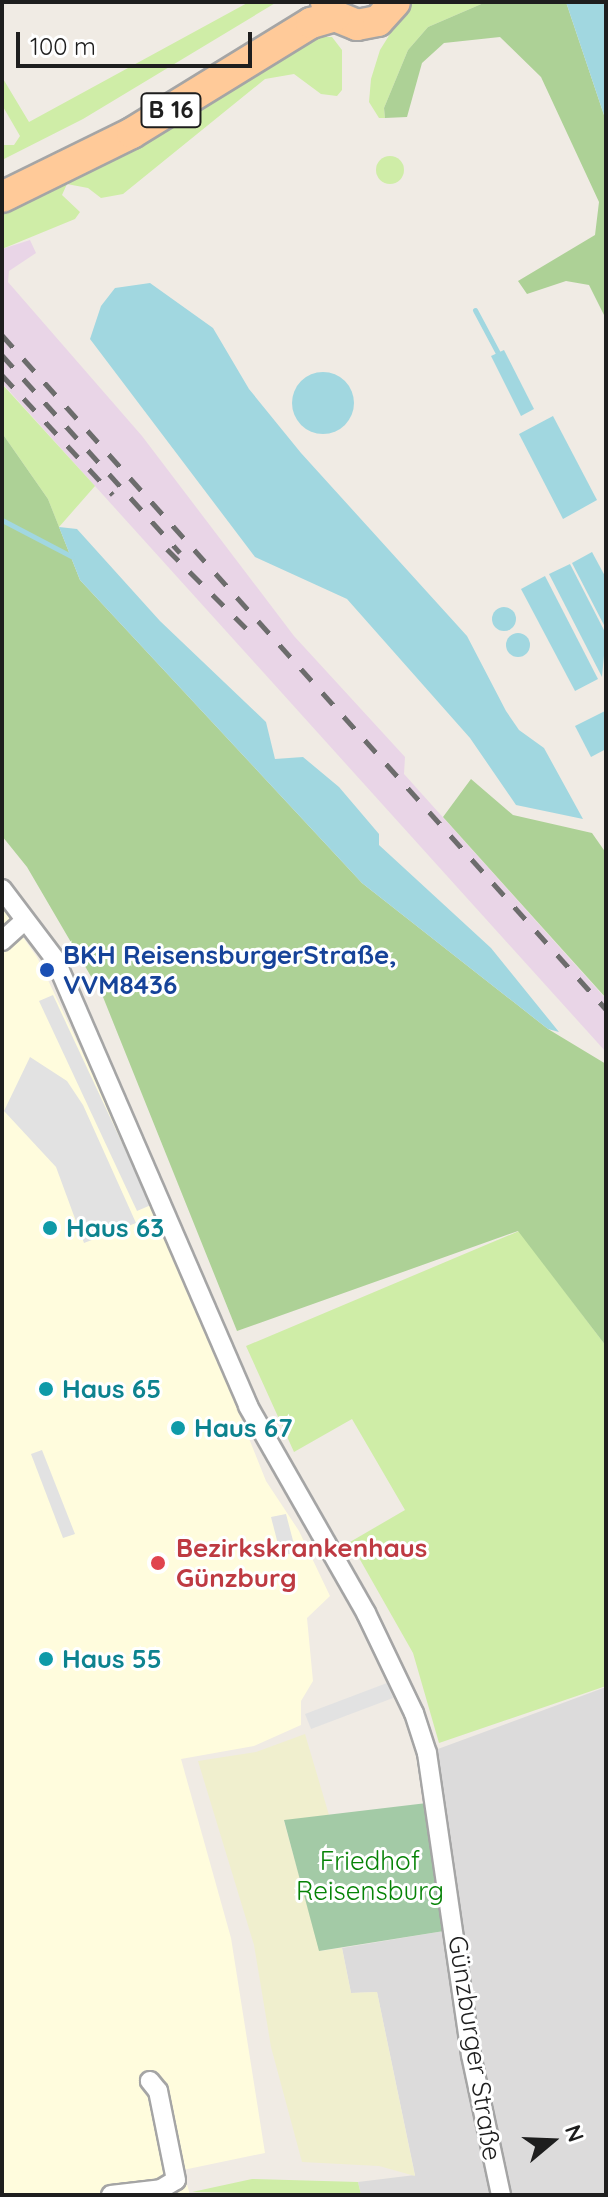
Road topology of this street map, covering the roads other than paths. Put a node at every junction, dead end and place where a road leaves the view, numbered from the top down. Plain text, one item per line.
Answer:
1 (307, 2) edge
2 (395, 2) edge
3 (330, 9) edge
4 (285, 40) junction
5 (224, 60) junction
6 (2, 183) edge
7 (2, 197) edge
8 (2, 889) edge
9 (24, 921) junction
10 (2, 941) edge
11 (150, 2081) dead end
12 (497, 2194) edge
13 (111, 2195) edge

1 - 5 main road, B 16
2 - 3 main road
3 - 4 main road, B 16
4 - 5 main road, B 16
4 - 7 main road, B 16
5 - 6 main road, B 16
8 - 9 street, Günzburger Straße
9 - 10 street
9 - 12 street, Günzburger Straße
11 - 13 street

